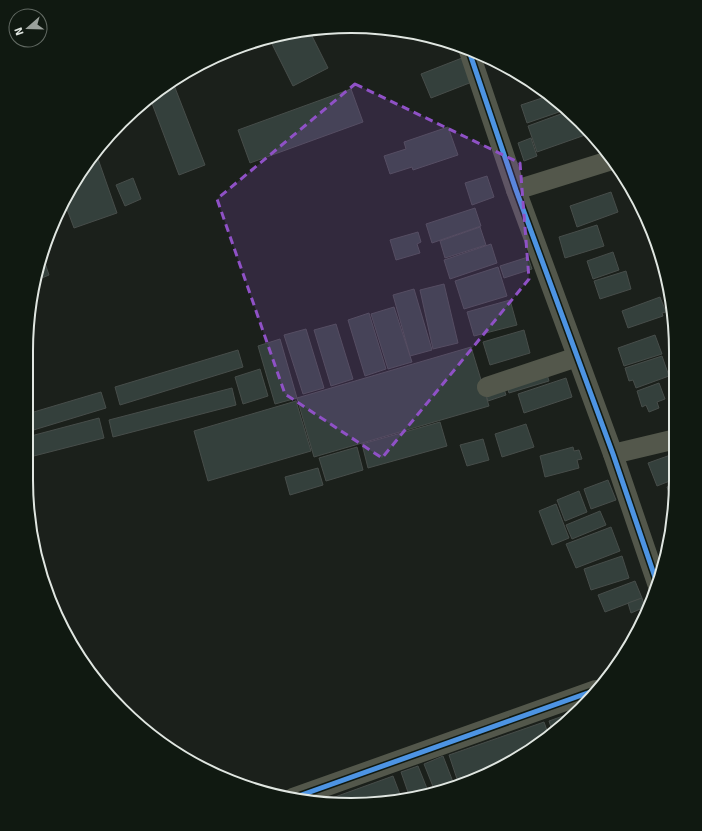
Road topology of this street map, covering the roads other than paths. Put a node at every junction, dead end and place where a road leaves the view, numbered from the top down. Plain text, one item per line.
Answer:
1 (471, 56) edge
2 (606, 162) edge
3 (516, 190) junction
4 (577, 357) junction
5 (487, 387) dead end
6 (669, 441) edge
7 (613, 454) junction
8 (654, 575) edge
9 (587, 693) edge
10 (304, 794) edge

1 - 3 street
2 - 3 street
3 - 4 street
4 - 5 street
4 - 7 street
6 - 7 street
7 - 8 street
9 - 10 street

